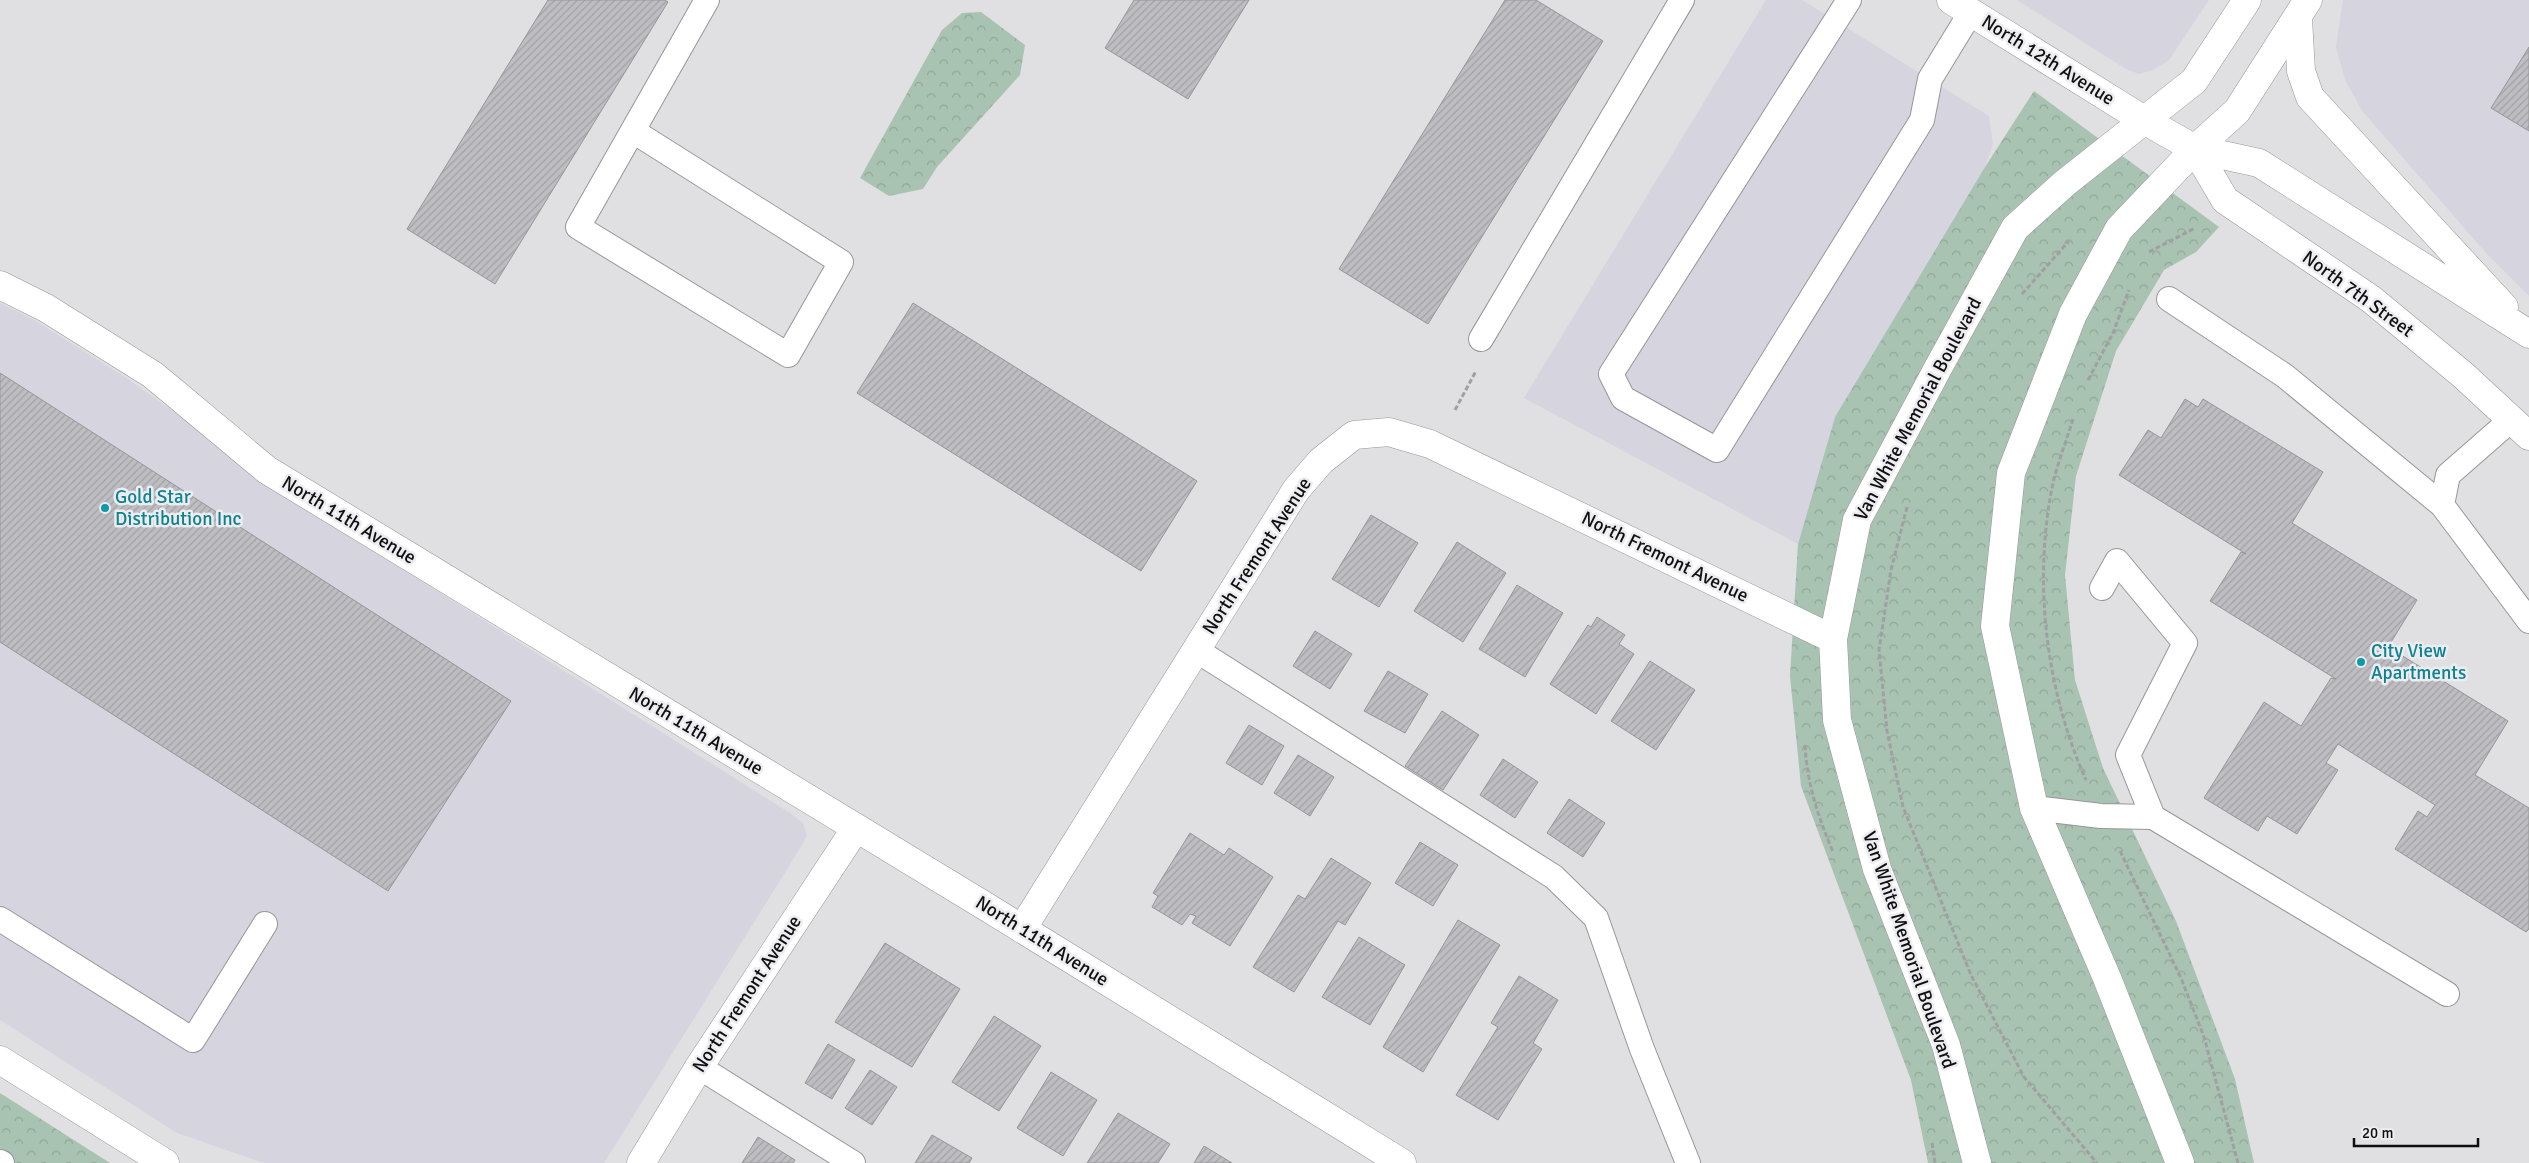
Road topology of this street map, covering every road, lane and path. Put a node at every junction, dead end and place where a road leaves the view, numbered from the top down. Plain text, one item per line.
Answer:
1 (707, 0) edge
2 (1682, 0) edge
3 (1849, 0) edge
4 (2247, 0) edge
5 (1961, 6) edge
6 (2303, 9) edge
7 (2144, 120) junction
8 (633, 131) junction
9 (2195, 149) junction
10 (2195, 228) dead end
11 (2073, 237) dead end
12 (2145, 254) dead end
13 (0, 285) edge
14 (2130, 288) dead end
15 (2170, 299) dead end
16 (2015, 302) dead end
17 (2529, 334) edge
18 (1481, 339) joint
19 (2087, 382) dead end
20 (1454, 410) dead end
21 (2074, 416) dead end
22 (2520, 427) edge
23 (1910, 497) dead end
24 (2442, 505) junction
25 (2102, 588) dead end
26 (2529, 621) edge
27 (1833, 639) junction
28 (1196, 650) junction
29 (2034, 808) junction
30 (2101, 816) junction
31 (2153, 817) junction
32 (856, 828) junction
33 (0, 919) edge
34 (265, 924) dead end
35 (1022, 929) junction
36 (2447, 994) dead end
37 (0, 1060) edge
38 (699, 1067) junction
39 (165, 1163) edge
40 (641, 1163) edge
41 (853, 1163) edge
42 (1402, 1163) edge
43 (1688, 1163) edge
44 (1977, 1163) edge
45 (2097, 1163) edge
46 (2180, 1163) edge
47 (2238, 1163) edge

1 - 8 lane
2 - 18 lane
3 - 5 lane
4 - 7 street
5 - 7 street, North 12th Avenue
6 - 9 street
6 - 17 street
7 - 9 street, North 7th Street
7 - 27 street, Van White Memorial Boulevard
8 - 8 lane
9 - 17 street, North 7th Street
9 - 22 street, North 7th Street
9 - 29 street
10 - 12 path
11 - 16 path
13 - 32 street, North 11th Avenue
14 - 19 path
15 - 24 lane
18 - 20 path
21 - 30 path
22 - 24 lane
23 - 45 path
24 - 26 lane
25 - 31 lane
27 - 28 street, North Fremont Avenue
27 - 44 street, Van White Memorial Boulevard
28 - 35 street, North Fremont Avenue
28 - 43 lane
29 - 30 lane
29 - 46 street
30 - 31 lane
30 - 47 path
31 - 36 lane
32 - 35 street, North 11th Avenue
32 - 38 street, North Fremont Avenue
33 - 34 lane
35 - 42 street, North 11th Avenue
37 - 39 street
38 - 40 street, North Fremont Avenue
38 - 41 lane

